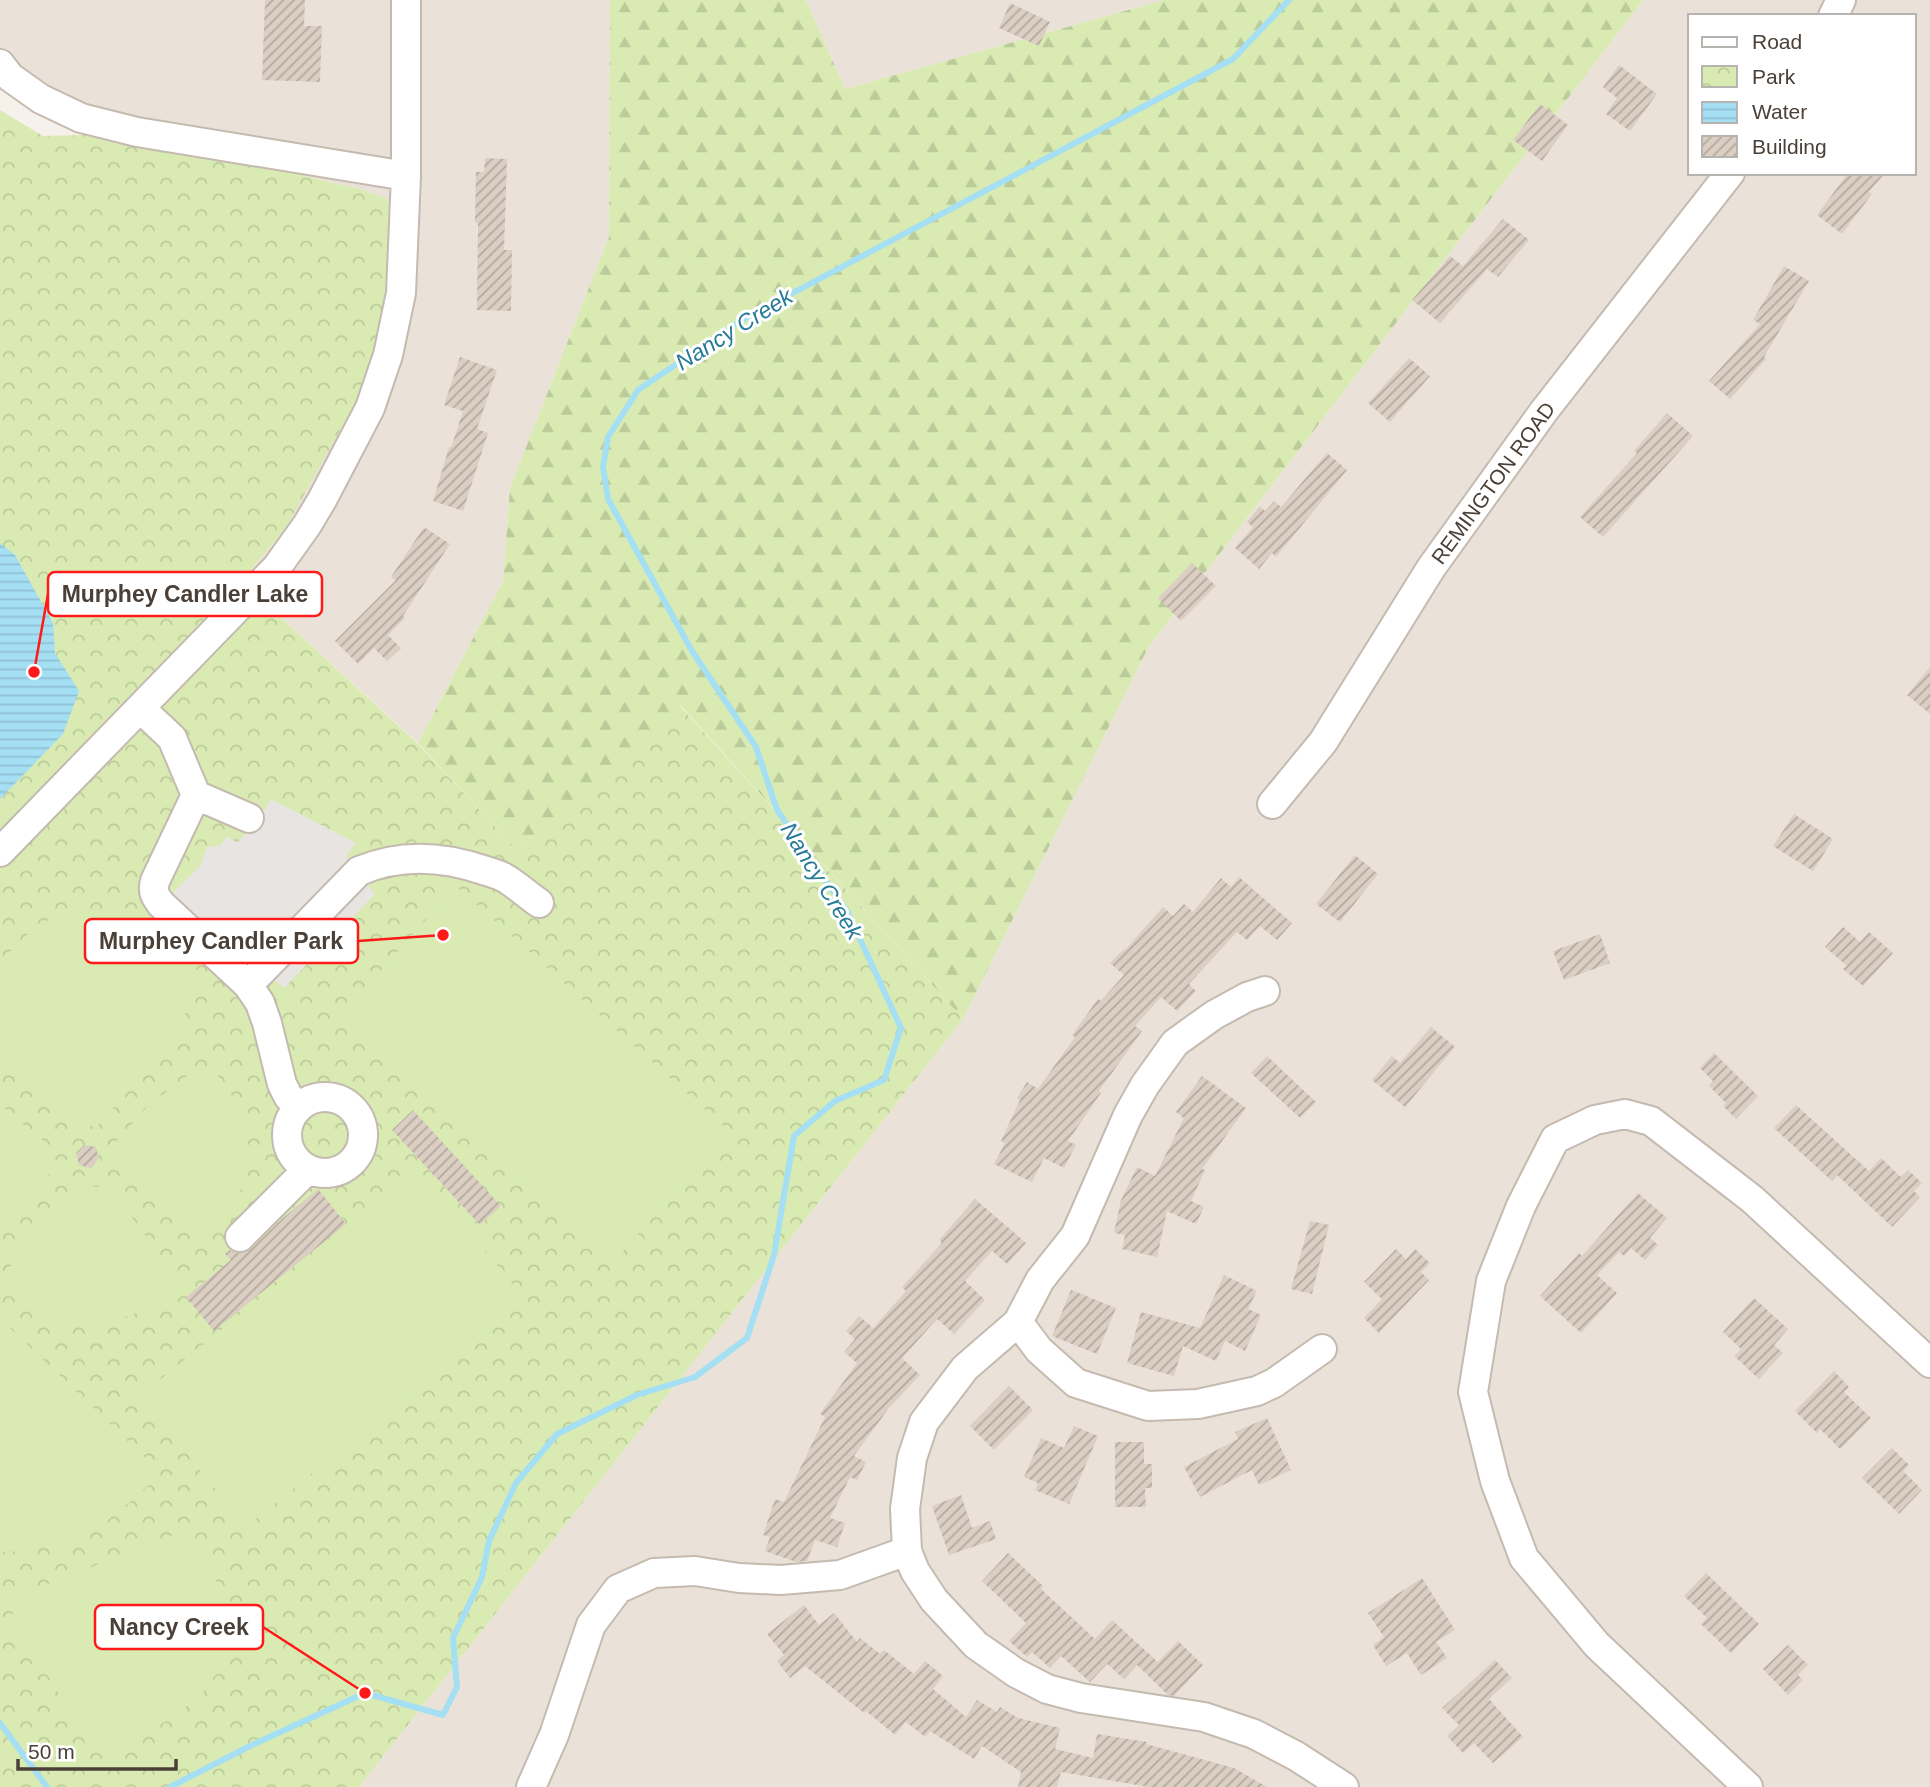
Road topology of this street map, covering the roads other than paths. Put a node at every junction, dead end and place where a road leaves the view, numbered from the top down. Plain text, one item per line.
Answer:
1 (406, 0) edge
2 (0, 64) edge
3 (1728, 175) edge
4 (406, 176) junction
5 (140, 708) junction
6 (196, 795) junction
7 (1272, 804) dead end
8 (249, 818) dead end
9 (0, 852) edge
10 (538, 903) dead end
11 (248, 985) junction
12 (1265, 991) dead end
13 (298, 1108) junction
14 (308, 1169) junction
15 (240, 1237) dead end
16 (1018, 1322) junction
17 (1322, 1349) dead end
18 (1930, 1363) edge
19 (907, 1551) junction
20 (531, 1787) edge
21 (1345, 1787) edge
22 (1748, 1787) edge

1 - 4 street
2 - 4 street
3 - 7 street, REMINGTON ROAD
4 - 5 street
5 - 6 street
5 - 9 street
6 - 8 street
6 - 11 street
10 - 11 street
11 - 13 street
12 - 16 street
13 - 14 street
13 - 14 street
14 - 15 street
16 - 17 street
16 - 19 street
18 - 22 street
19 - 20 street
19 - 21 street

